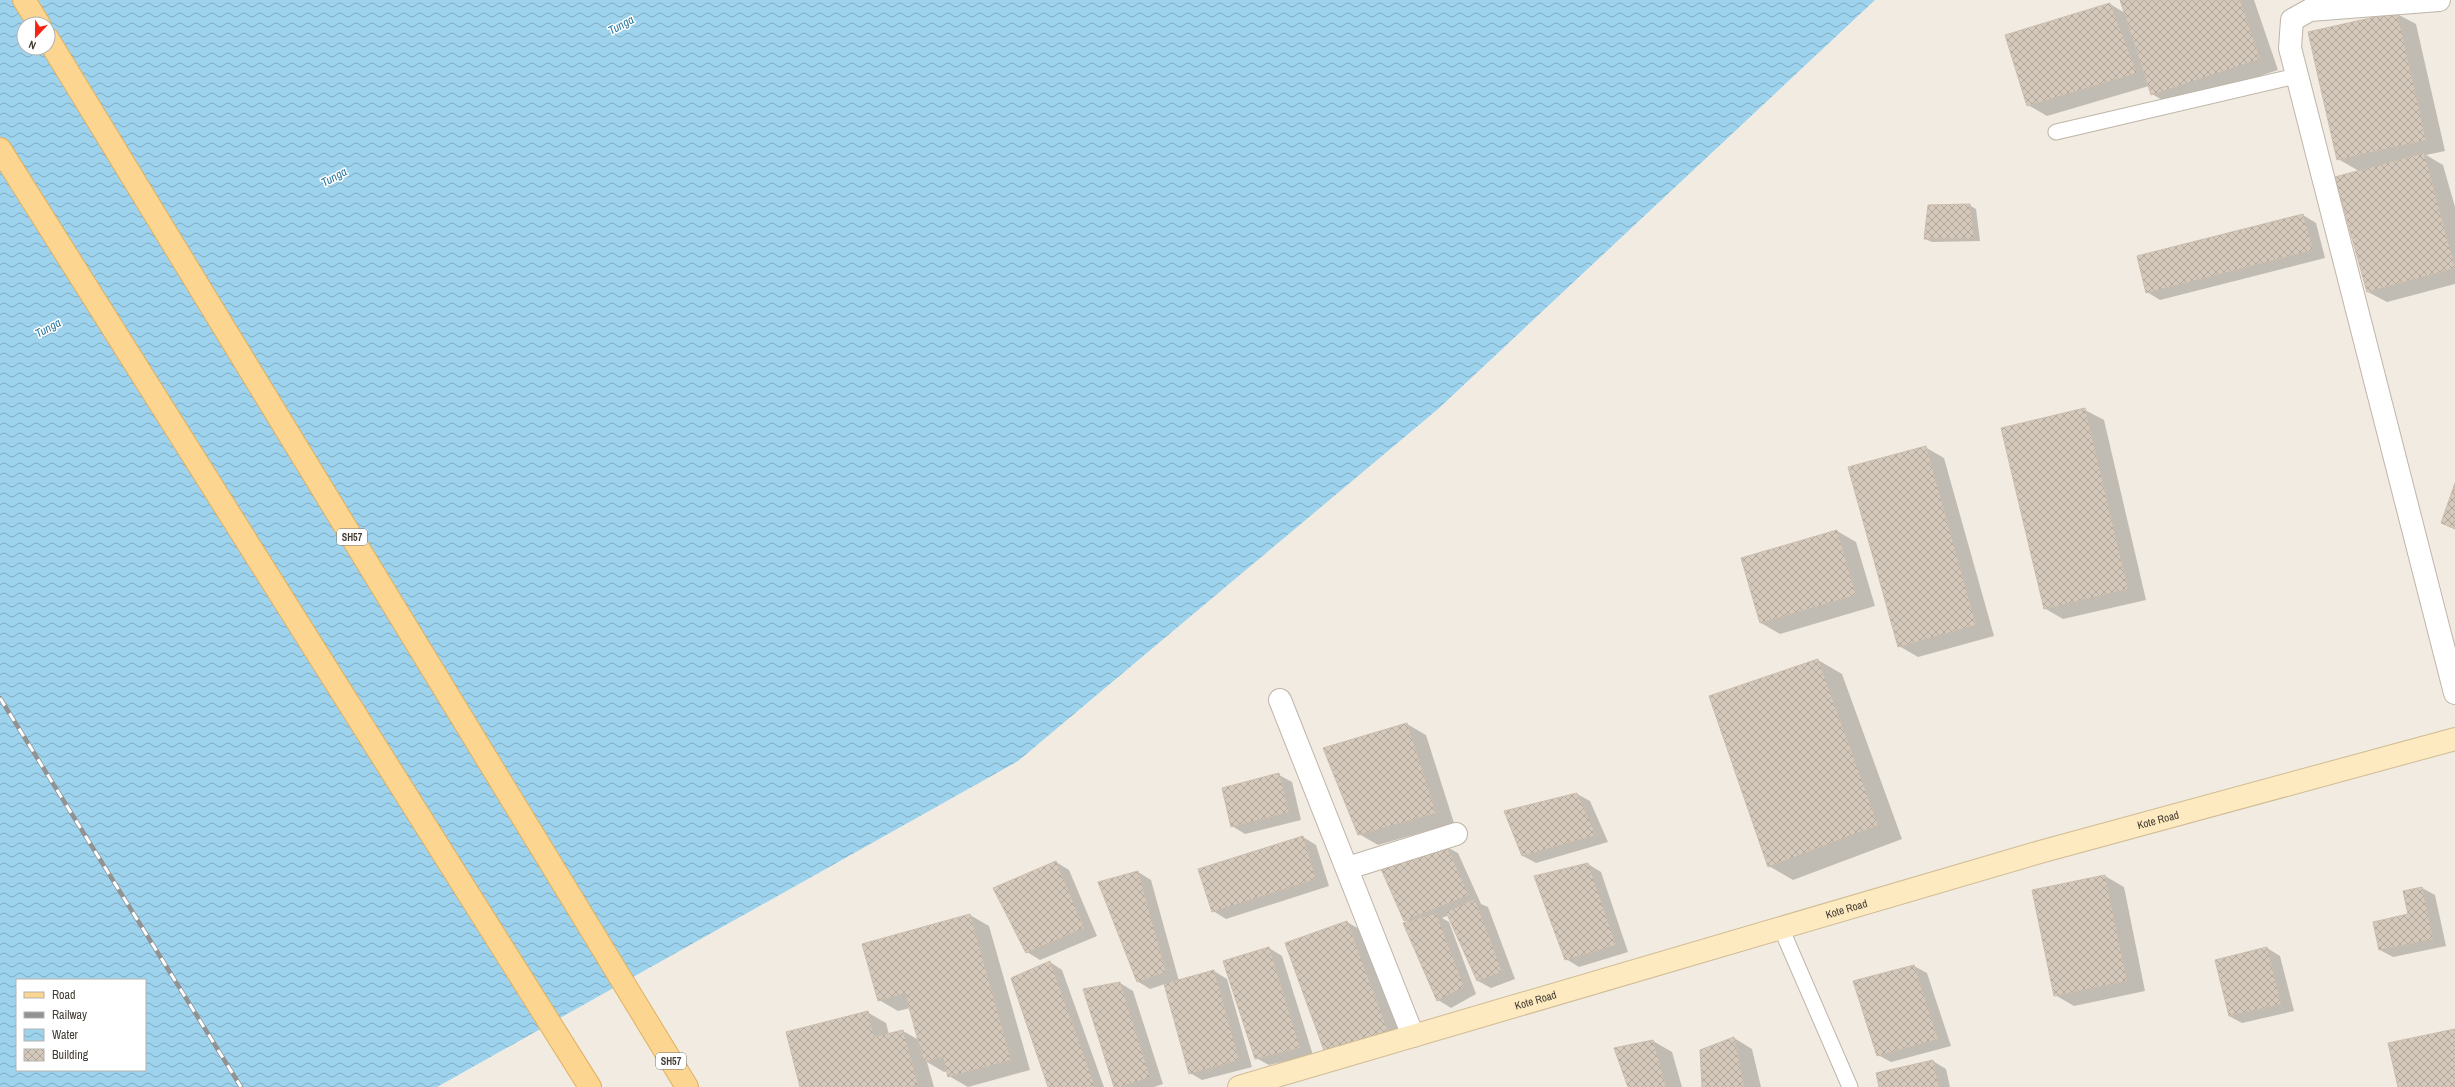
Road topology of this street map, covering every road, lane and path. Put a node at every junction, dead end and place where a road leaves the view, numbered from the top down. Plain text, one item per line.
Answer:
1 (24, 0) edge
2 (2439, 0) edge
3 (34, 16) edge
4 (56, 52) edge
5 (2296, 76) junction
6 (2056, 132) dead end
7 (0, 149) edge
8 (2455, 692) edge
9 (1280, 700) dead end
10 (2455, 739) edge
11 (1456, 834) dead end
12 (1348, 868) junction
13 (1781, 928) junction
14 (1413, 1036) junction
15 (590, 1087) edge
16 (687, 1087) edge
17 (1239, 1087) edge
18 (1850, 1087) edge

1 - 3 main road
2 - 5 street
4 - 16 main road, SH57
5 - 6 lane
5 - 8 street
7 - 15 main road
9 - 12 street
10 - 13 street, Kote Road
11 - 12 street
12 - 14 street
13 - 14 street, Kote Road
13 - 18 lane
14 - 17 street, Kote Road

